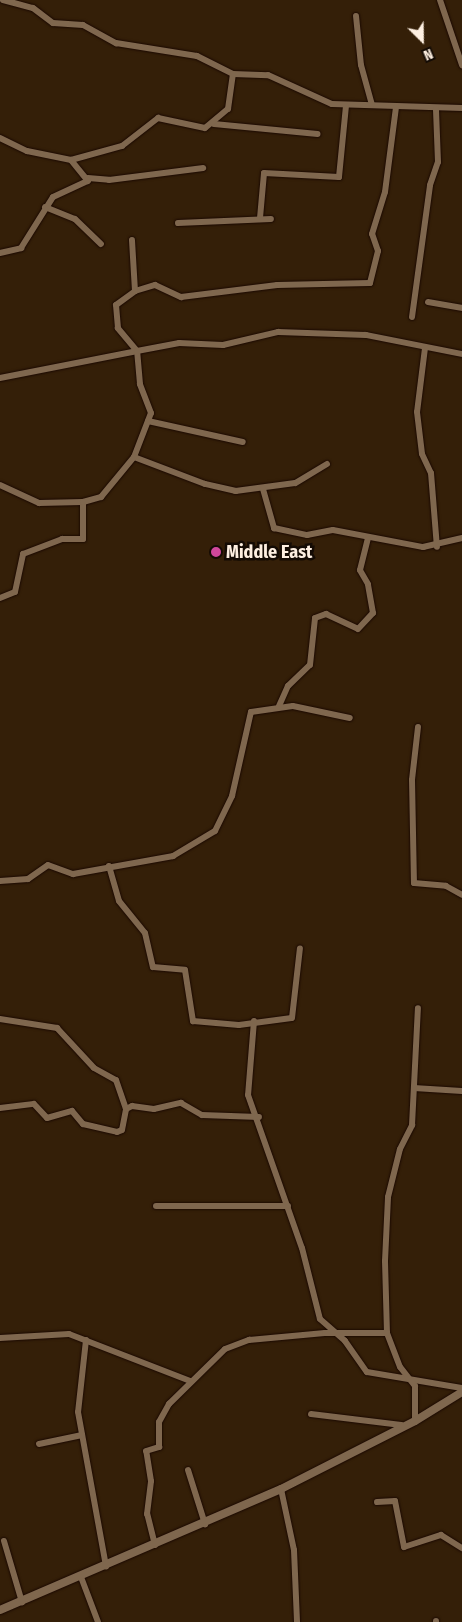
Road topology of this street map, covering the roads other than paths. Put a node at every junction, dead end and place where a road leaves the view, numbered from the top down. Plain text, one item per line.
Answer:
1 (3, 0) edge
2 (440, 0) edge
3 (356, 16) dead end
4 (462, 65) edge
5 (233, 74) junction
6 (372, 105) junction
7 (346, 106) junction
8 (396, 107) junction
9 (462, 108) edge
10 (436, 109) junction
11 (214, 124) junction
12 (318, 134) dead end
13 (0, 138) edge
14 (71, 160) junction
15 (203, 168) dead end
16 (88, 178) junction
17 (45, 207) junction
18 (260, 218) junction
19 (271, 218) dead end
20 (178, 223) dead end
21 (132, 240) dead end
22 (102, 244) dead end
23 (0, 253) edge
24 (135, 291) junction
25 (428, 302) dead end
26 (462, 308) edge
27 (412, 318) dead end
28 (424, 348) junction
29 (136, 351) junction
30 (462, 354) edge
31 (0, 378) edge
32 (148, 421) junction
33 (243, 442) dead end
34 (134, 457) junction
35 (327, 464) dead end
36 (0, 485) edge
37 (263, 489) junction
38 (83, 502) junction
39 (462, 538) edge
40 (368, 539) junction
41 (437, 547) junction
42 (0, 598) edge
43 (279, 706) junction
44 (350, 718) dead end
45 (418, 727) dead end
46 (109, 866) junction
47 (0, 880) edge
48 (462, 895) edge
49 (300, 948) dead end
50 (418, 1008) dead end
51 (0, 1020) edge
52 (254, 1021) junction
53 (414, 1088) junction
54 (462, 1091) edge
55 (0, 1108) edge
56 (126, 1109) junction
57 (260, 1117) junction
58 (156, 1206) dead end
59 (288, 1206) junction
60 (386, 1333) junction
61 (340, 1336) junction
62 (0, 1338) edge
63 (86, 1340) junction
64 (408, 1379) junction
65 (190, 1381) junction
66 (462, 1388) edge
67 (462, 1392) edge
68 (311, 1414) dead end
69 (415, 1421) junction
70 (401, 1425) junction
71 (82, 1435) junction
72 (39, 1444) dead end
73 (188, 1470) dead end
74 (281, 1489) junction
75 (377, 1502) dead end
76 (205, 1524) junction
77 (4, 1541) dead end
78 (155, 1545) junction
79 (462, 1548) edge
80 (106, 1566) junction
81 (80, 1577) junction
82 (22, 1602) junction
83 (0, 1610) edge
84 (98, 1622) edge
85 (297, 1622) edge

1 - 5 street
2 - 4 street
3 - 6 street
5 - 7 street
5 - 11 street
6 - 7 street
6 - 8 street
7 - 18 street
8 - 10 street
8 - 24 street
9 - 10 street
10 - 27 street
11 - 12 street
11 - 14 street
13 - 14 street
14 - 16 street
15 - 16 street
16 - 17 street
17 - 22 street
17 - 23 street
18 - 19 street
18 - 20 street
21 - 24 street
24 - 29 street
25 - 26 street
28 - 29 street
28 - 30 street
28 - 41 street
29 - 31 street
29 - 32 street
32 - 33 street
32 - 34 street
34 - 37 street
34 - 38 street
35 - 37 street
36 - 38 street
37 - 40 street
38 - 42 street
39 - 41 street
40 - 41 street
40 - 43 street
43 - 44 street
43 - 46 street
45 - 48 street
46 - 47 street
46 - 52 street
49 - 52 street
50 - 53 street
51 - 56 street
52 - 57 street
53 - 54 street
53 - 60 street
55 - 56 street
56 - 57 street
57 - 59 street
58 - 59 street
59 - 61 street
60 - 61 street
60 - 64 street
61 - 64 street
61 - 65 street
62 - 63 street
63 - 65 street
63 - 71 street
64 - 66 street
64 - 69 street
65 - 78 street
67 - 69 street
68 - 70 street
69 - 70 street
70 - 74 street
71 - 72 street
71 - 80 street
73 - 76 street
74 - 76 street
74 - 85 street
75 - 79 street
76 - 78 street
77 - 82 street
78 - 80 street
80 - 81 street
81 - 82 street
81 - 84 street
82 - 83 street

